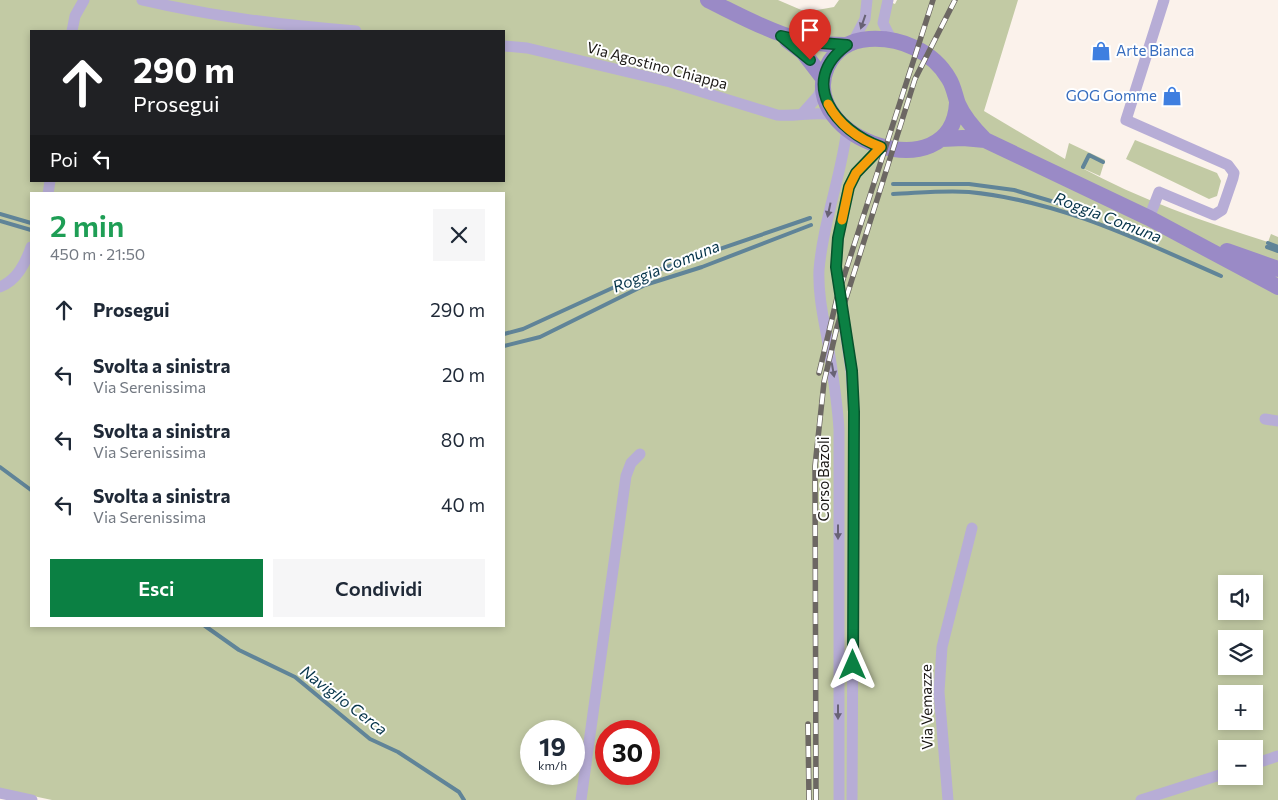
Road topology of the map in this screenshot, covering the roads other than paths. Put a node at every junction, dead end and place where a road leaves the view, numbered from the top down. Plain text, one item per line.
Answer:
1 (84, 0) edge
2 (142, 0) edge
3 (708, 0) edge
4 (867, 0) edge
5 (888, 0) edge
6 (1164, 0) edge
7 (72, 30) edge
8 (342, 30) edge
9 (781, 36) junction
10 (891, 40) junction
11 (850, 43) junction
12 (505, 46) edge
13 (823, 82) junction
14 (957, 103) junction
15 (802, 114) junction
16 (834, 115) junction
17 (847, 129) junction
18 (941, 139) junction
19 (985, 140) junction
20 (881, 147) junction
21 (1149, 218) junction
22 (1196, 241) junction
23 (30, 250) edge
24 (1278, 269) edge
25 (1275, 284) edge
26 (0, 287) edge
27 (1265, 419) dead end
28 (1278, 421) edge
29 (640, 454) dead end
30 (972, 528) dead end
31 (1278, 756) edge
32 (1263, 761) edge
33 (1218, 776) edge
34 (0, 793) edge
35 (32, 800) edge
36 (581, 800) edge
37 (838, 800) edge
38 (852, 800) edge
39 (948, 800) edge
40 (1141, 800) edge

1 - 7 street
2 - 8 street
3 - 9 main road
4 -> 11 street
5 - 10 street
6 - 21 street
9 - 11 main road
9 - 13 main road
10 - 11 main road
10 - 14 main road
11 - 13 main road
12 - 15 street, Via Agostino Chiappa
13 - 15 street
13 - 16 main road
14 - 18 main road
14 - 19 main road
15 - 16 street, Via Agostino Chiappa
16 - 17 main road
17 - 20 main road
17 -> 37 street, Corso Bazoli
18 - 19 main road
18 - 20 main road
19 - 21 main road
20 - 38 street, Corso Bazoli
21 - 22 main road
22 - 24 main road
22 - 25 main road
23 - 26 street
27 - 28 street
29 - 36 street
30 - 39 street, Via Vemazze
31 - 32 street
33 - 40 street
34 - 35 street

